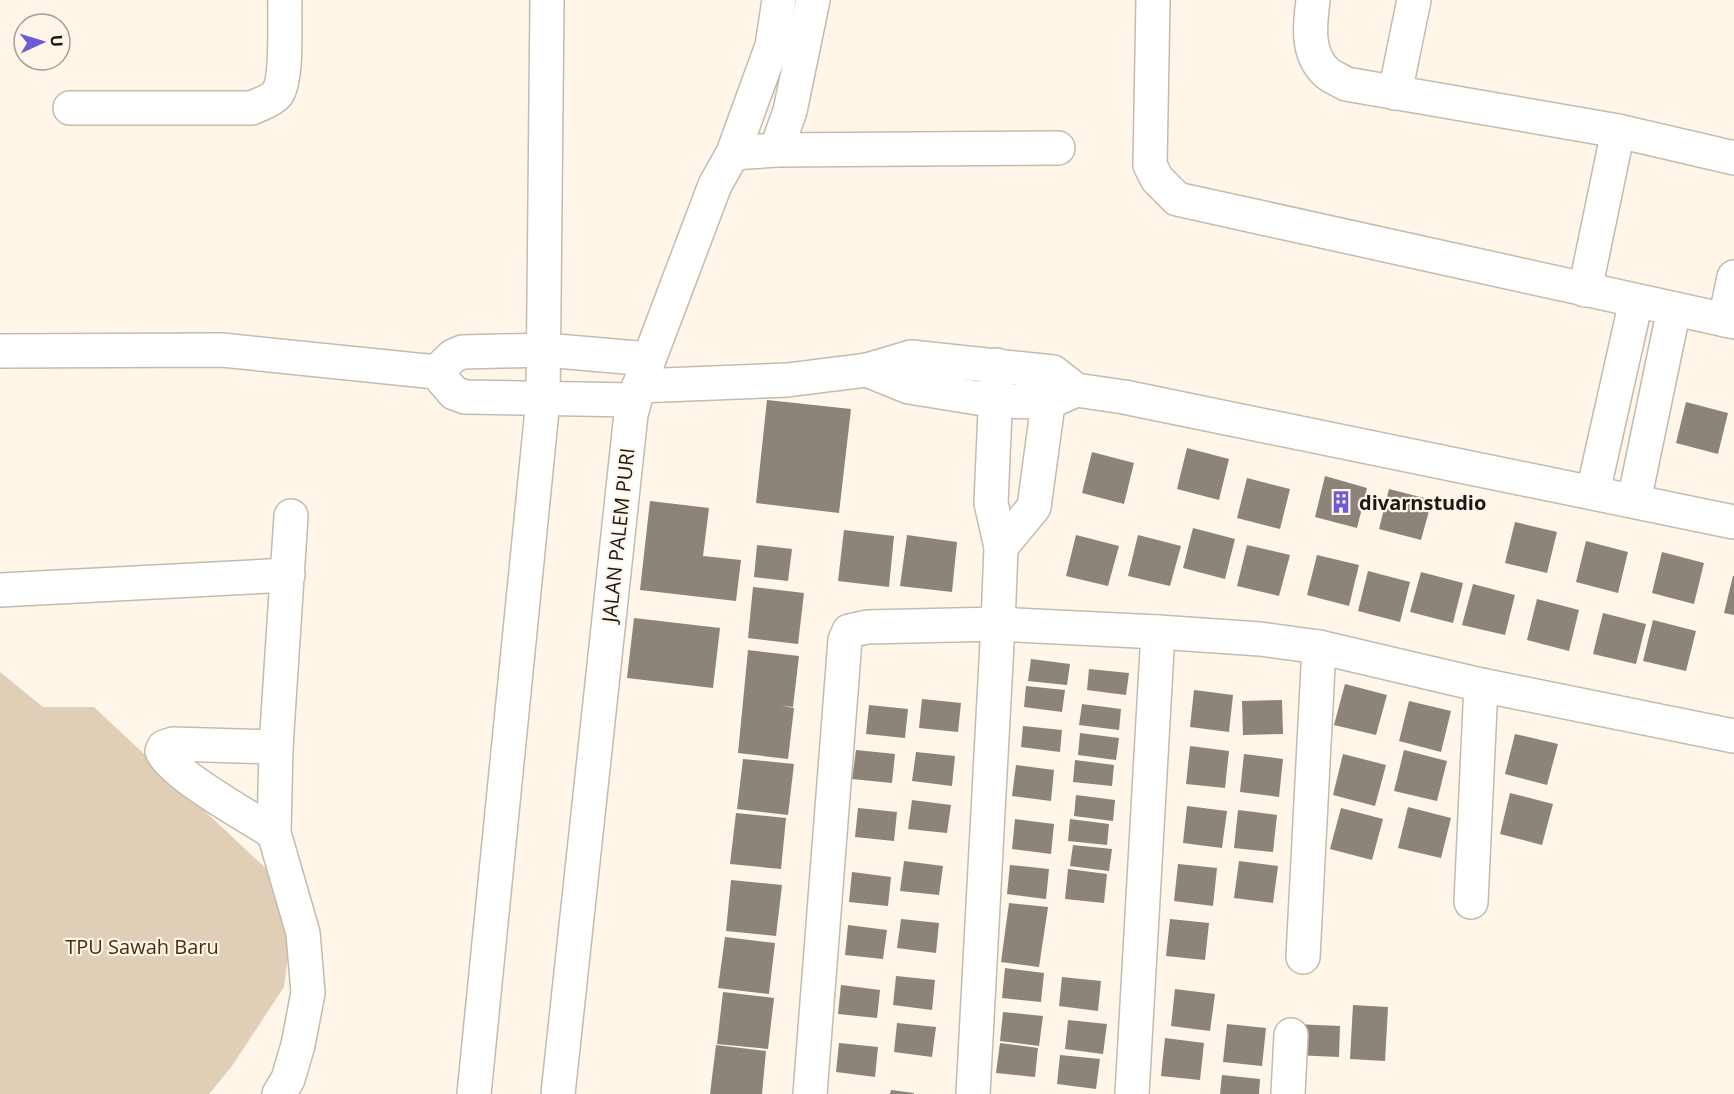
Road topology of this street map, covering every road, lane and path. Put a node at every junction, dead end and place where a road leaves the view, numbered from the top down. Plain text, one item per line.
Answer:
1 (285, 0) edge
2 (547, 0) edge
3 (779, 0) edge
4 (813, 0) edge
5 (1153, 0) edge
6 (1313, 0) edge
7 (1414, 0) edge
8 (1395, 93) junction
9 (70, 108) dead end
10 (1618, 131) junction
11 (1058, 148) dead end
12 (776, 150) junction
13 (733, 153) junction
14 (1734, 158) edge
15 (1734, 277) edge
16 (1584, 290) junction
17 (1636, 301) junction
18 (1674, 309) junction
19 (1729, 321) edge
20 (544, 350) junction
21 (0, 351) edge
22 (996, 365) junction
23 (867, 370) junction
24 (435, 372) junction
25 (641, 381) junction
26 (1059, 388) junction
27 (543, 400) junction
28 (996, 401) junction
29 (1593, 492) junction
30 (1634, 501) junction
31 (291, 516) dead end
32 (1734, 522) edge
33 (1001, 547) junction
34 (288, 575) junction
35 (0, 590) edge
36 (999, 624) junction
37 (1158, 632) junction
38 (1319, 647) junction
39 (1481, 685) junction
40 (1734, 736) edge
41 (276, 747) junction
42 (274, 833) junction
43 (1471, 902) dead end
44 (1303, 957) dead end
45 (1291, 1035) dead end
46 (279, 1094) edge
47 (474, 1094) edge
48 (558, 1094) edge
49 (810, 1094) edge
50 (974, 1094) edge
51 (1132, 1094) edge
52 (1288, 1094) edge

1 - 9 street
2 - 20 street
3 - 13 street, JALAN PALEM PURI
4 - 12 street
5 - 16 street
6 - 8 street
7 - 8 street
8 - 10 street
10 - 14 street
10 - 16 street
11 - 12 street
12 - 13 street
13 - 25 street, JALAN PALEM PURI
15 - 19 street
16 - 17 street
17 - 18 street
17 - 29 street
18 - 19 street
18 - 30 street
20 - 24 street
20 - 25 street
20 - 27 street
21 - 24 street
22 - 23 street
22 - 26 street
22 - 28 street
23 - 25 street
23 - 28 street
24 - 27 street
25 - 27 street
25 - 48 street, JALAN PALEM PURI
26 - 28 street
26 - 29 street
26 - 33 street
27 - 47 street
28 - 33 street
29 - 30 street
30 - 32 street
31 - 34 street
33 - 36 street
34 - 35 street
34 - 41 street
36 - 37 street
36 - 49 street
36 - 50 street
37 - 38 street
37 - 51 street
38 - 39 street
38 - 44 street
39 - 40 street
39 - 43 street
41 - 42 street
41 - 42 street
42 - 46 street
45 - 52 street

